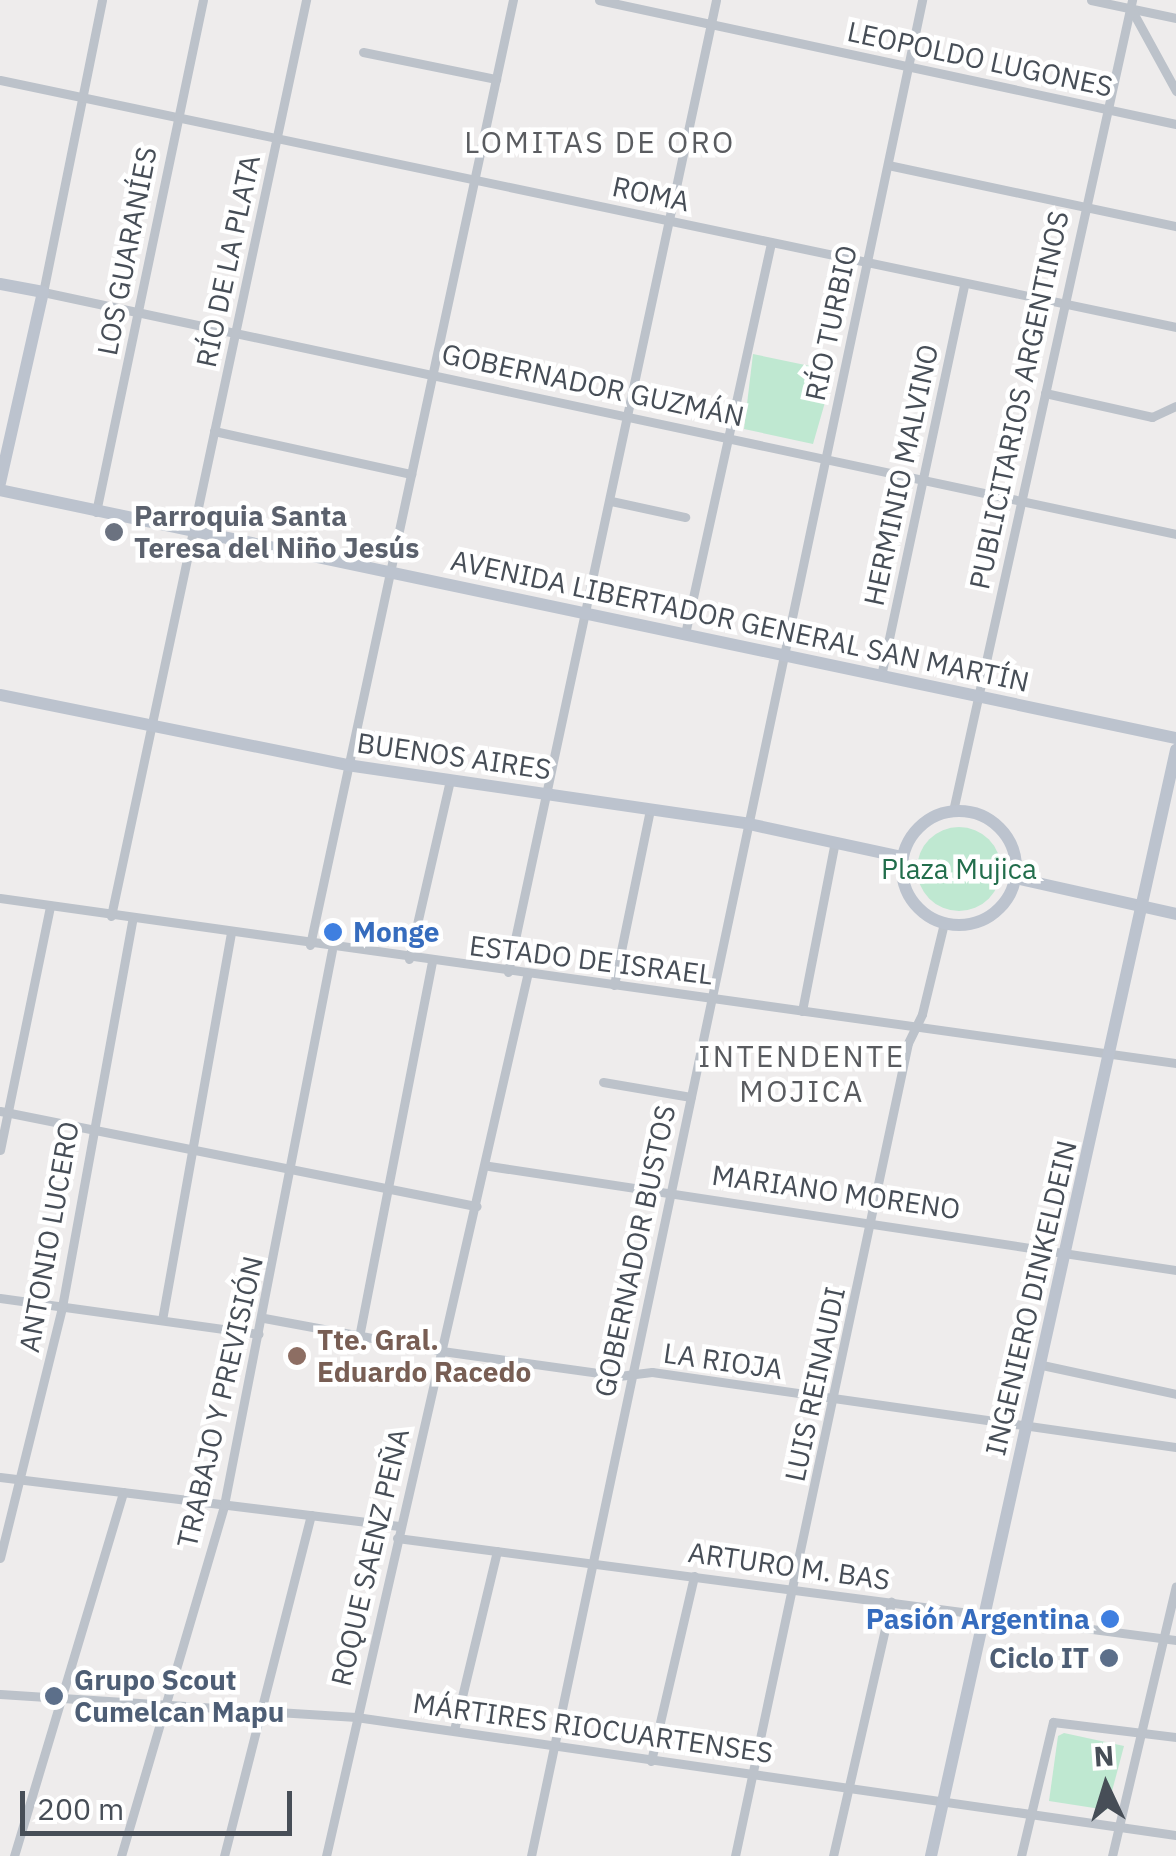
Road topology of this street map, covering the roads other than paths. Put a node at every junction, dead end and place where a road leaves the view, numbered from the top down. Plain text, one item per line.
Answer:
1 (203, 0) edge
2 (306, 0) edge
3 (513, 0) edge
4 (599, 0) edge
5 (716, 0) edge
6 (922, 0) edge
7 (1091, 0) edge
8 (98, 1) edge
9 (1130, 3) edge
10 (1176, 18) edge
11 (711, 24) junction
12 (364, 52) dead end
13 (909, 66) junction
14 (496, 79) junction
15 (0, 80) edge
16 (1176, 91) edge
17 (80, 97) junction
18 (1104, 110) junction
19 (177, 117) junction
20 (1176, 124) edge
21 (277, 138) junction
22 (888, 165) junction
23 (475, 180) junction
24 (1083, 206) junction
25 (670, 220) junction
26 (1176, 226) edge
27 (770, 242) junction
28 (865, 264) junction
29 (0, 284) edge
30 (964, 284) junction
31 (43, 292) junction
32 (1063, 304) junction
33 (138, 312) junction
34 (1176, 327) edge
35 (236, 334) junction
36 (432, 376) junction
37 (1045, 394) junction
38 (1176, 406) edge
39 (629, 418) junction
40 (214, 431) junction
41 (728, 439) junction
42 (826, 461) junction
43 (411, 474) junction
44 (926, 481) junction
45 (0, 486) edge
46 (611, 501) junction
47 (1023, 501) junction
48 (96, 512) junction
49 (685, 518) dead end
50 (193, 532) junction
51 (1176, 534) edge
52 (392, 574) junction
53 (588, 615) junction
54 (685, 634) junction
55 (782, 654) junction
56 (881, 676) junction
57 (0, 695) edge
58 (978, 696) junction
59 (152, 725) junction
60 (1176, 738) edge
61 (1176, 750) edge
62 (347, 766) junction
63 (450, 780) junction
64 (546, 794) junction
65 (650, 809) junction
66 (953, 811) junction
67 (749, 824) junction
68 (835, 842) junction
69 (902, 857) junction
70 (1015, 878) junction
71 (0, 898) edge
72 (1140, 906) junction
73 (50, 907) junction
74 (1176, 914) edge
75 (112, 916) junction
76 (132, 921) junction
77 (944, 923) junction
78 (230, 934) junction
79 (310, 946) junction
80 (332, 950) junction
81 (409, 959) junction
82 (432, 962) junction
83 (508, 972) junction
84 (528, 976) junction
85 (614, 985) junction
86 (712, 998) junction
87 (802, 1011) junction
88 (916, 1029) junction
89 (1112, 1054) junction
90 (1176, 1064) edge
91 (604, 1082) dead end
92 (691, 1096) junction
93 (4, 1111) edge
94 (92, 1128) junction
95 (191, 1146) junction
96 (0, 1150) edge
97 (489, 1166) junction
98 (292, 1167) junction
99 (389, 1188) junction
100 (671, 1190) junction
101 (477, 1206) junction
102 (872, 1220) junction
103 (1066, 1249) junction
104 (1176, 1270) edge
105 (0, 1298) edge
106 (62, 1307) junction
107 (264, 1318) junction
108 (162, 1320) junction
109 (259, 1334) junction
110 (359, 1338) junction
111 (442, 1351) junction
112 (1042, 1365) junction
113 (632, 1376) junction
114 (1176, 1394) edge
115 (833, 1400) junction
116 (1028, 1426) junction
117 (1176, 1447) edge
118 (0, 1477) edge
119 (22, 1480) junction
120 (123, 1492) junction
121 (224, 1505) junction
122 (311, 1515) junction
123 (399, 1526) junction
124 (397, 1538) junction
125 (497, 1551) junction
126 (0, 1558) edge
127 (591, 1563) junction
128 (694, 1576) junction
129 (1176, 1586) edge
130 (796, 1588) junction
131 (890, 1602) junction
132 (984, 1614) junction
133 (1163, 1638) junction
134 (1176, 1640) edge
135 (0, 1694) edge
136 (65, 1698) junction
137 (167, 1703) junction
138 (261, 1710) junction
139 (356, 1717) junction
140 (454, 1730) junction
141 (1142, 1732) junction
142 (1176, 1738) edge
143 (554, 1747) junction
144 (651, 1761) junction
145 (753, 1774) junction
146 (847, 1788) junction
147 (943, 1799) junction
148 (1030, 1812) junction
149 (1119, 1826) junction
150 (1176, 1834) edge
151 (14, 1856) edge
152 (121, 1856) edge
153 (224, 1856) edge
154 (326, 1856) edge
155 (531, 1856) edge
156 (735, 1856) edge
157 (832, 1856) edge
158 (930, 1856) edge
159 (1020, 1856) edge
160 (1112, 1856) edge

1 - 19 street, LOS GUARANÍES
2 - 21 street, RÍO DE LA PLATA
3 - 14 street
4 - 11 street, LEOPOLDO LUGONES
5 - 11 street
6 - 13 street, RÍO TURBIO
7 - 9 street
8 - 17 street
9 - 10 street
9 - 16 street
9 - 18 street, PUBLICITARIOS ARGENTINOS
11 - 13 street, LEOPOLDO LUGONES
11 - 25 street
12 - 14 street
13 - 18 street, LEOPOLDO LUGONES
13 - 22 street, RÍO TURBIO
14 - 23 street
15 - 17 street, ROMA
17 - 19 street, ROMA
17 - 31 street
18 - 20 street, LEOPOLDO LUGONES
18 - 24 street, PUBLICITARIOS ARGENTINOS
19 - 21 street, ROMA
19 - 33 street, LOS GUARANÍES
21 - 23 street, ROMA
21 - 35 street, RÍO DE LA PLATA
22 - 24 street
22 - 28 street, RÍO TURBIO
23 - 25 street, ROMA
23 - 36 street
24 - 26 street
24 - 32 street, PUBLICITARIOS ARGENTINOS
25 - 27 street, ROMA
25 - 39 street
27 - 28 street, ROMA
27 - 41 street
28 - 30 street, ROMA
28 - 42 street, RÍO TURBIO
29 - 31 main road, GOBERNADOR GUZMÁN
30 - 32 street, ROMA
30 - 44 street, HERMINIO MALVINO
31 - 33 street, GOBERNADOR GUZMÁN
31 - 45 main road
32 - 34 street, ROMA
32 - 37 street, PUBLICITARIOS ARGENTINOS
33 - 35 street, GOBERNADOR GUZMÁN
33 - 48 street, LOS GUARANÍES
35 - 36 street, GOBERNADOR GUZMÁN
35 - 40 street, RÍO DE LA PLATA
36 - 39 street, GOBERNADOR GUZMÁN
36 - 43 street
37 - 38 street
37 - 47 street, PUBLICITARIOS ARGENTINOS
39 - 41 street, GOBERNADOR GUZMÁN
39 - 46 street
40 - 43 street
40 - 50 street, RÍO DE LA PLATA
41 - 42 street, GOBERNADOR GUZMÁN
41 - 54 street
42 - 44 street, GOBERNADOR GUZMÁN
42 - 55 street, RÍO TURBIO
43 - 52 street
44 - 47 street, GOBERNADOR GUZMÁN
44 - 56 street, HERMINIO MALVINO
45 - 48 main road, AVENIDA LIBERTADOR GENERAL SAN MARTÍN
46 - 49 street
46 - 53 street
47 - 51 street, GOBERNADOR GUZMÁN
47 - 58 street, PUBLICITARIOS ARGENTINOS
48 - 50 main road, AVENIDA LIBERTADOR GENERAL SAN MARTÍN
50 - 52 main road, AVENIDA LIBERTADOR GENERAL SAN MARTÍN
50 - 59 street
52 - 53 main road, AVENIDA LIBERTADOR GENERAL SAN MARTÍN
52 - 62 street
53 - 54 main road, AVENIDA LIBERTADOR GENERAL SAN MARTÍN
53 - 64 street
54 - 55 main road, AVENIDA LIBERTADOR GENERAL SAN MARTÍN
55 - 56 main road, AVENIDA LIBERTADOR GENERAL SAN MARTÍN
55 - 67 street, GOBERNADOR BUSTOS
56 - 58 main road, AVENIDA LIBERTADOR GENERAL SAN MARTÍN
57 - 59 main road, BUENOS AIRES
58 - 60 main road, AVENIDA LIBERTADOR GENERAL SAN MARTÍN
58 - 66 street, PUBLICITARIOS ARGENTINOS
59 - 62 main road, BUENOS AIRES
59 - 75 street
61 - 72 main road, INGENIERO DINKELDEIN
62 - 63 main road, BUENOS AIRES
62 - 79 street
63 - 64 main road, BUENOS AIRES
63 - 81 street
64 - 65 main road, BUENOS AIRES
64 - 83 street
65 - 67 main road, BUENOS AIRES
65 - 85 street
66 - 69 main road
66 - 70 main road
67 - 68 main road, BUENOS AIRES
67 - 86 street, GOBERNADOR BUSTOS
68 - 69 main road, BUENOS AIRES
68 - 87 street
69 - 77 main road
70 - 72 main road
70 - 77 main road
71 - 73 street, ESTADO DE ISRAEL
72 - 74 main road
72 - 89 main road, INGENIERO DINKELDEIN
73 - 75 street, ESTADO DE ISRAEL
73 - 93 street
75 - 76 street, ESTADO DE ISRAEL
76 - 78 street, ESTADO DE ISRAEL
76 - 94 street, ANTONIO LUCERO
77 - 88 street, LUIS REINAUDI
78 - 79 street, ESTADO DE ISRAEL
78 - 95 street
79 - 80 street, ESTADO DE ISRAEL
80 - 81 street, ESTADO DE ISRAEL
80 - 98 street, TRABAJO Y PREVISIÓN
81 - 82 street, ESTADO DE ISRAEL
82 - 83 street, ESTADO DE ISRAEL
82 - 99 street
83 - 84 street, ESTADO DE ISRAEL
84 - 85 street, ESTADO DE ISRAEL
84 - 97 street, ROQUE SAENZ PEÑA
85 - 86 street, ESTADO DE ISRAEL
86 - 87 street, ESTADO DE ISRAEL
86 - 92 street, GOBERNADOR BUSTOS
87 - 88 street, ESTADO DE ISRAEL
88 - 89 street, ESTADO DE ISRAEL
88 - 102 street, LUIS REINAUDI
89 - 90 street, ESTADO DE ISRAEL
89 - 103 main road, INGENIERO DINKELDEIN
91 - 92 street
92 - 100 street, GOBERNADOR BUSTOS
93 - 94 street
93 - 96 street
94 - 95 street
94 - 106 street, ANTONIO LUCERO
95 - 98 street
95 - 108 street
97 - 100 street, MARIANO MORENO
97 - 101 street, ROQUE SAENZ PEÑA
98 - 99 street
98 - 107 street, TRABAJO Y PREVISIÓN
99 - 101 street
99 - 110 street
100 - 102 street, MARIANO MORENO
100 - 113 street, GOBERNADOR BUSTOS
101 - 111 street, ROQUE SAENZ PEÑA
102 - 103 street, MARIANO MORENO
102 - 115 street, LUIS REINAUDI
103 - 104 street, MARIANO MORENO
103 - 112 main road, INGENIERO DINKELDEIN
105 - 106 street
106 - 108 street
106 - 119 street, ANTONIO LUCERO
107 - 109 street, TRABAJO Y PREVISIÓN
107 - 110 street, LA RIOJA
108 - 109 street
109 - 121 street, TRABAJO Y PREVISIÓN
110 - 111 street, LA RIOJA
111 - 113 street, LA RIOJA
111 - 123 street, ROQUE SAENZ PEÑA
112 - 114 street
112 - 116 main road, INGENIERO DINKELDEIN
113 - 115 street, LA RIOJA
113 - 127 street, GOBERNADOR BUSTOS
115 - 116 street, LA RIOJA
115 - 130 street, LUIS REINAUDI
116 - 117 street, LA RIOJA
116 - 132 main road, INGENIERO DINKELDEIN
118 - 119 street
119 - 120 street
119 - 126 street, ANTONIO LUCERO
120 - 121 street
120 - 136 street
121 - 122 street
121 - 137 street, TRABAJO Y PREVISIÓN
122 - 123 street
122 - 138 street
123 - 124 street, ROQUE SAENZ PEÑA
124 - 125 street, ARTURO M. BAS
124 - 139 street, ROQUE SAENZ PEÑA
125 - 127 street, ARTURO M. BAS
125 - 140 street
127 - 128 street, ARTURO M. BAS
127 - 143 street, GOBERNADOR BUSTOS
128 - 130 street, ARTURO M. BAS
128 - 144 street
129 - 133 street
130 - 131 street, ARTURO M. BAS
130 - 145 street, LUIS REINAUDI
131 - 132 street, ARTURO M. BAS
131 - 146 street
132 - 133 street, ARTURO M. BAS
132 - 147 main road, INGENIERO DINKELDEIN
133 - 134 street, ARTURO M. BAS
133 - 141 street
135 - 136 street, MÁRTIRES RIOCUARTENSES
136 - 137 street, MÁRTIRES RIOCUARTENSES
136 - 151 street
137 - 138 street, MÁRTIRES RIOCUARTENSES
137 - 152 street, TRABAJO Y PREVISIÓN
138 - 139 street, MÁRTIRES RIOCUARTENSES
138 - 153 street
139 - 140 street, MÁRTIRES RIOCUARTENSES
139 - 154 street, ROQUE SAENZ PEÑA
140 - 143 street, MÁRTIRES RIOCUARTENSES
141 - 142 street
141 - 148 street
141 - 149 street
143 - 144 street, MÁRTIRES RIOCUARTENSES
143 - 155 street, GOBERNADOR BUSTOS
144 - 145 street, MÁRTIRES RIOCUARTENSES
145 - 146 street, MÁRTIRES RIOCUARTENSES
145 - 156 street, LUIS REINAUDI
146 - 147 street, MÁRTIRES RIOCUARTENSES
146 - 157 street
147 - 148 street, MÁRTIRES RIOCUARTENSES
147 - 158 main road, INGENIERO DINKELDEIN
148 - 149 street, MÁRTIRES RIOCUARTENSES
148 - 159 street
149 - 150 street, MÁRTIRES RIOCUARTENSES
149 - 160 street

